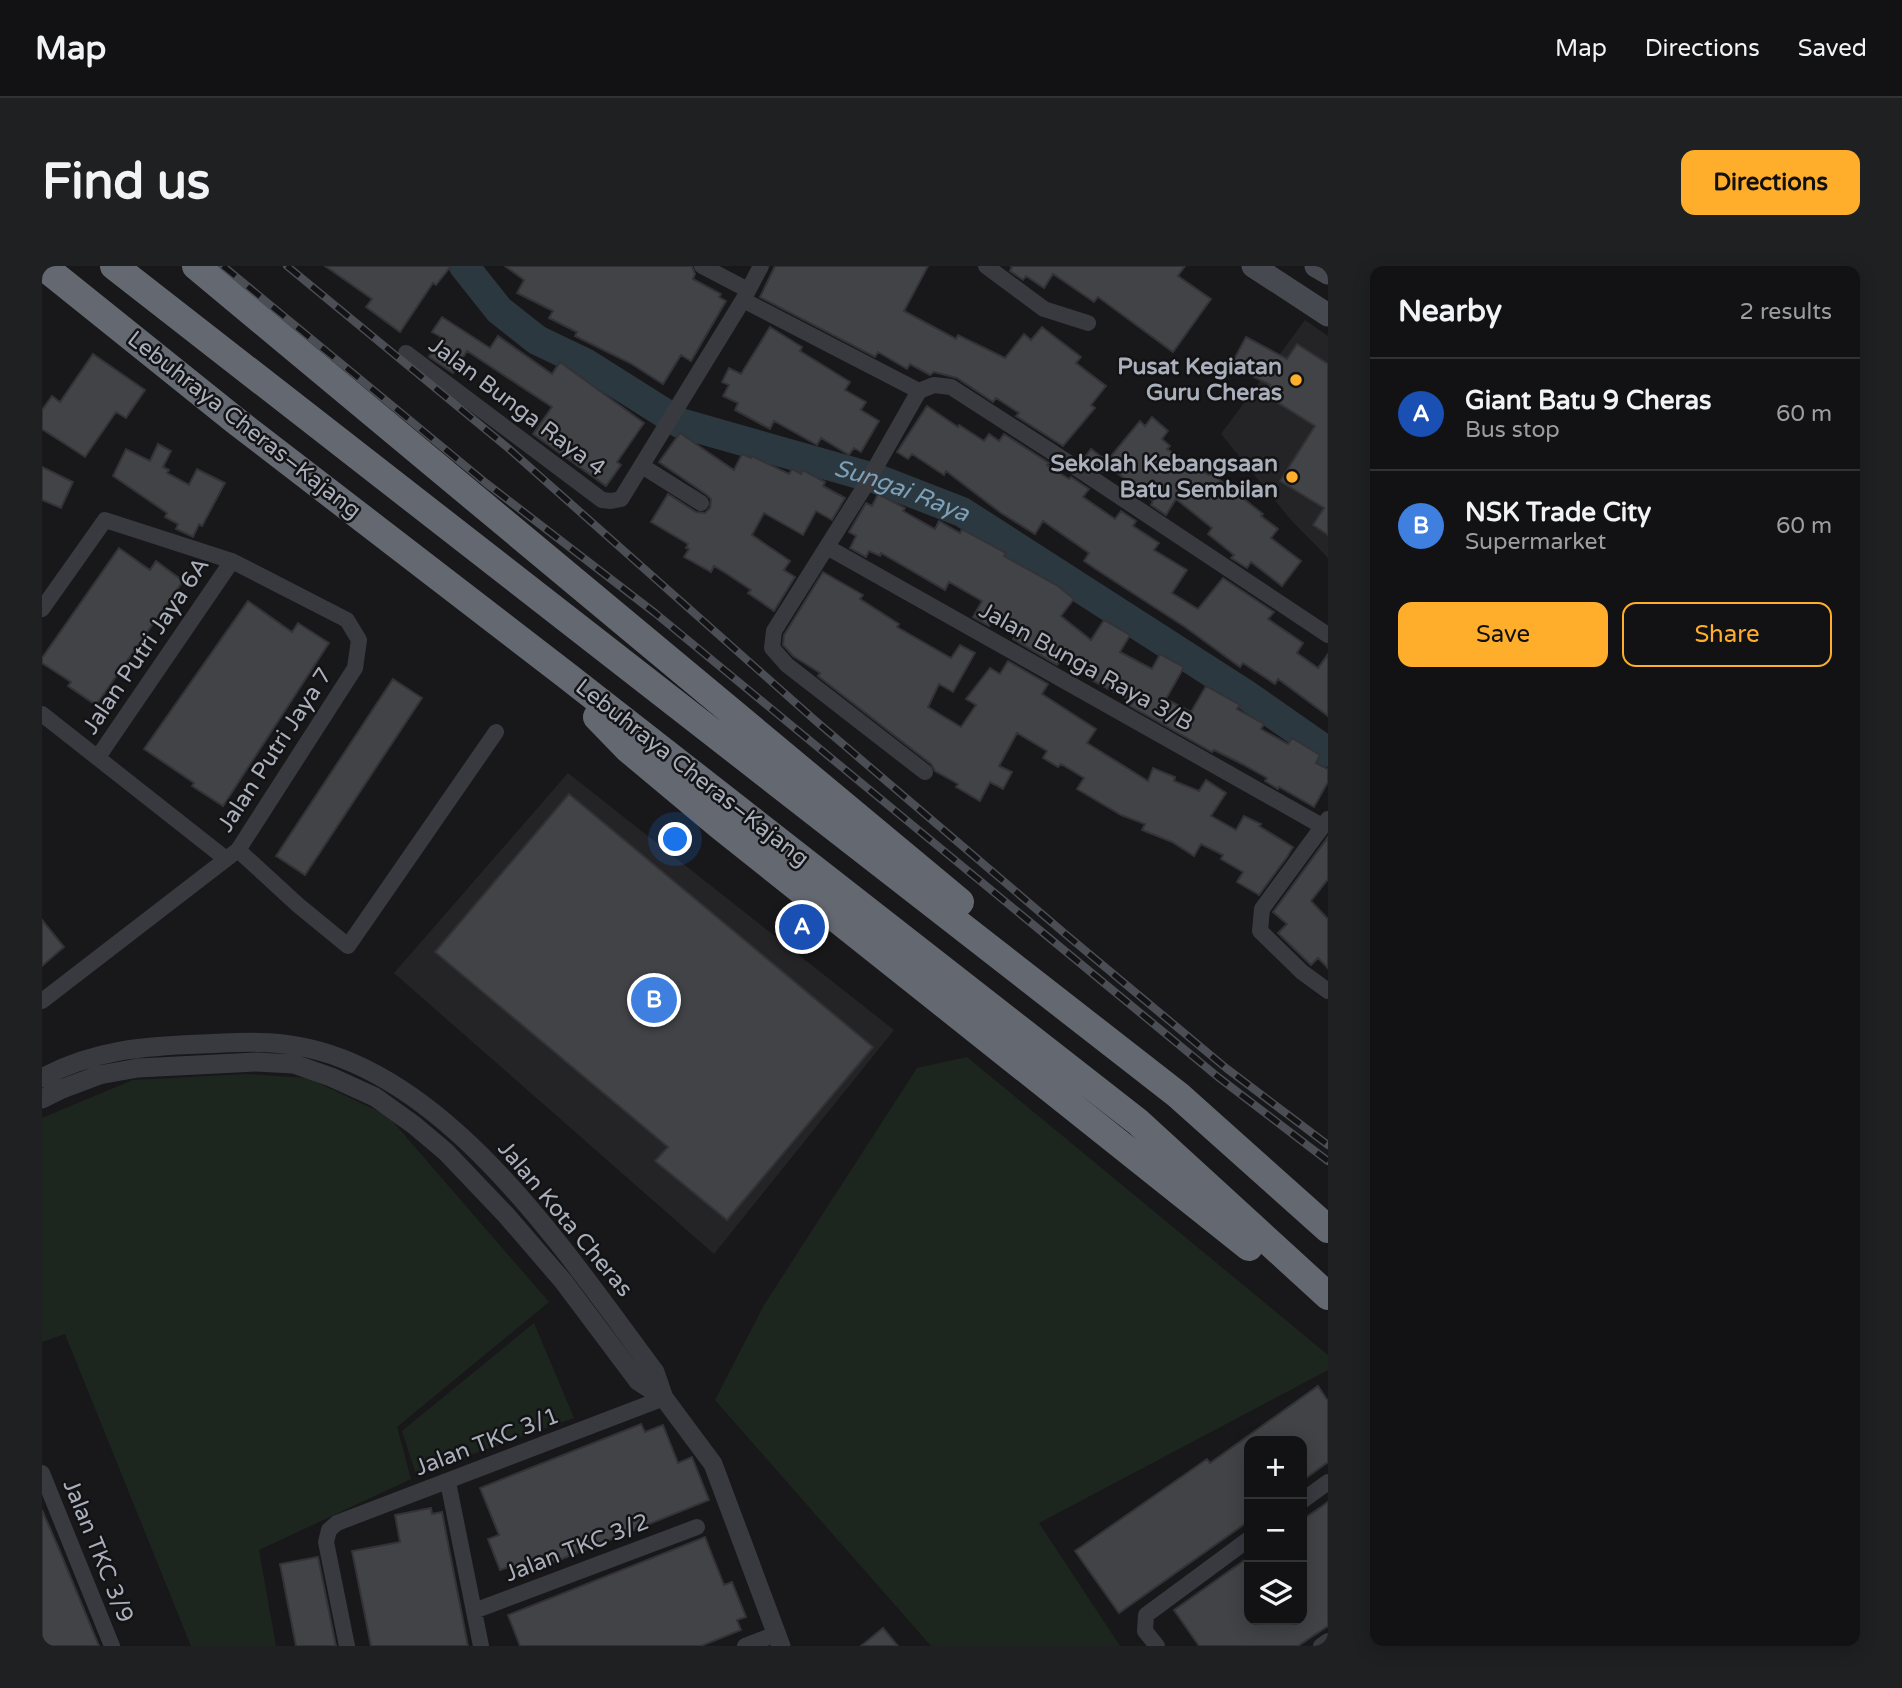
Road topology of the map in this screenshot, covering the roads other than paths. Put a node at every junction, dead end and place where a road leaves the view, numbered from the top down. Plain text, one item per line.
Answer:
1 (43, 266) edge
2 (114, 266) edge
3 (196, 266) edge
4 (702, 266) edge
5 (761, 266) edge
6 (986, 266) edge
7 (1253, 266) edge
8 (1316, 266) edge
9 (1328, 273) edge
10 (746, 295) junction
11 (1328, 315) edge
12 (1088, 323) dead end
13 (406, 353) dead end
14 (919, 391) junction
15 (642, 466) junction
16 (701, 503) dead end
17 (827, 547) junction
18 (232, 561) junction
19 (42, 609) edge
20 (1328, 635) edge
21 (566, 675) junction
22 (42, 714) edge
23 (496, 732) dead end
24 (98, 757) junction
25 (925, 772) dead end
26 (1325, 823) edge
27 (232, 855) junction
28 (1328, 991) edge
29 (42, 1002) edge
30 (42, 1077) edge
31 (1178, 1095) junction
32 (42, 1099) edge
33 (1328, 1229) edge
34 (1328, 1296) edge
35 (1328, 1316) edge
36 (664, 1398) junction
37 (42, 1473) edge
38 (448, 1482) junction
39 (1328, 1482) edge
40 (1305, 1499) edge
41 (696, 1527) dead end
42 (1244, 1543) edge
43 (474, 1611) junction
44 (778, 1640) edge
45 (1328, 1641) edge
46 (112, 1646) edge
47 (347, 1646) edge
48 (481, 1646) edge
49 (745, 1646) edge
50 (1157, 1646) edge
51 (1321, 1646) edge

1 - 21 highway, Lebuhraya Cheras–Kajang
2 - 31 highway, Lebuhraya Cheras–Kajang
3 - 31 highway
4 - 10 street
5 - 10 street, Jalan Bunga Raya 4
6 - 12 street
7 - 11 main road
8 - 9 main road
10 - 14 street
10 - 15 street, Jalan Bunga Raya 4
13 - 15 street, Jalan Bunga Raya 4
14 - 17 street
14 - 20 street
15 - 16 street
17 - 25 street
17 - 26 street, Jalan Bunga Raya 3/B
18 - 19 street
18 - 24 street, Jalan Putri Jaya 6A
18 - 27 street, Jalan Putri Jaya 7
21 - 34 highway, Lebuhraya Cheras–Kajang
21 - 35 highway
22 - 24 street
23 - 27 street
24 - 27 street
26 - 28 street
27 - 29 street, Jalan Putri Jaya 7
30 - 36 street, Jalan Kota Cheras
31 - 33 highway, Lebuhraya Cheras–Kajang
32 - 36 street, Jalan Kota Cheras
36 - 38 street, Jalan TKC 3/1
36 - 44 street, Jalan Kota Cheras
37 - 46 street, Jalan TKC 3/9
38 - 43 street
38 - 47 street, Jalan TKC 3/1
39 - 40 street
41 - 43 street, Jalan TKC 3/2
42 - 50 street
43 - 48 street
44 - 49 street
45 - 51 street

